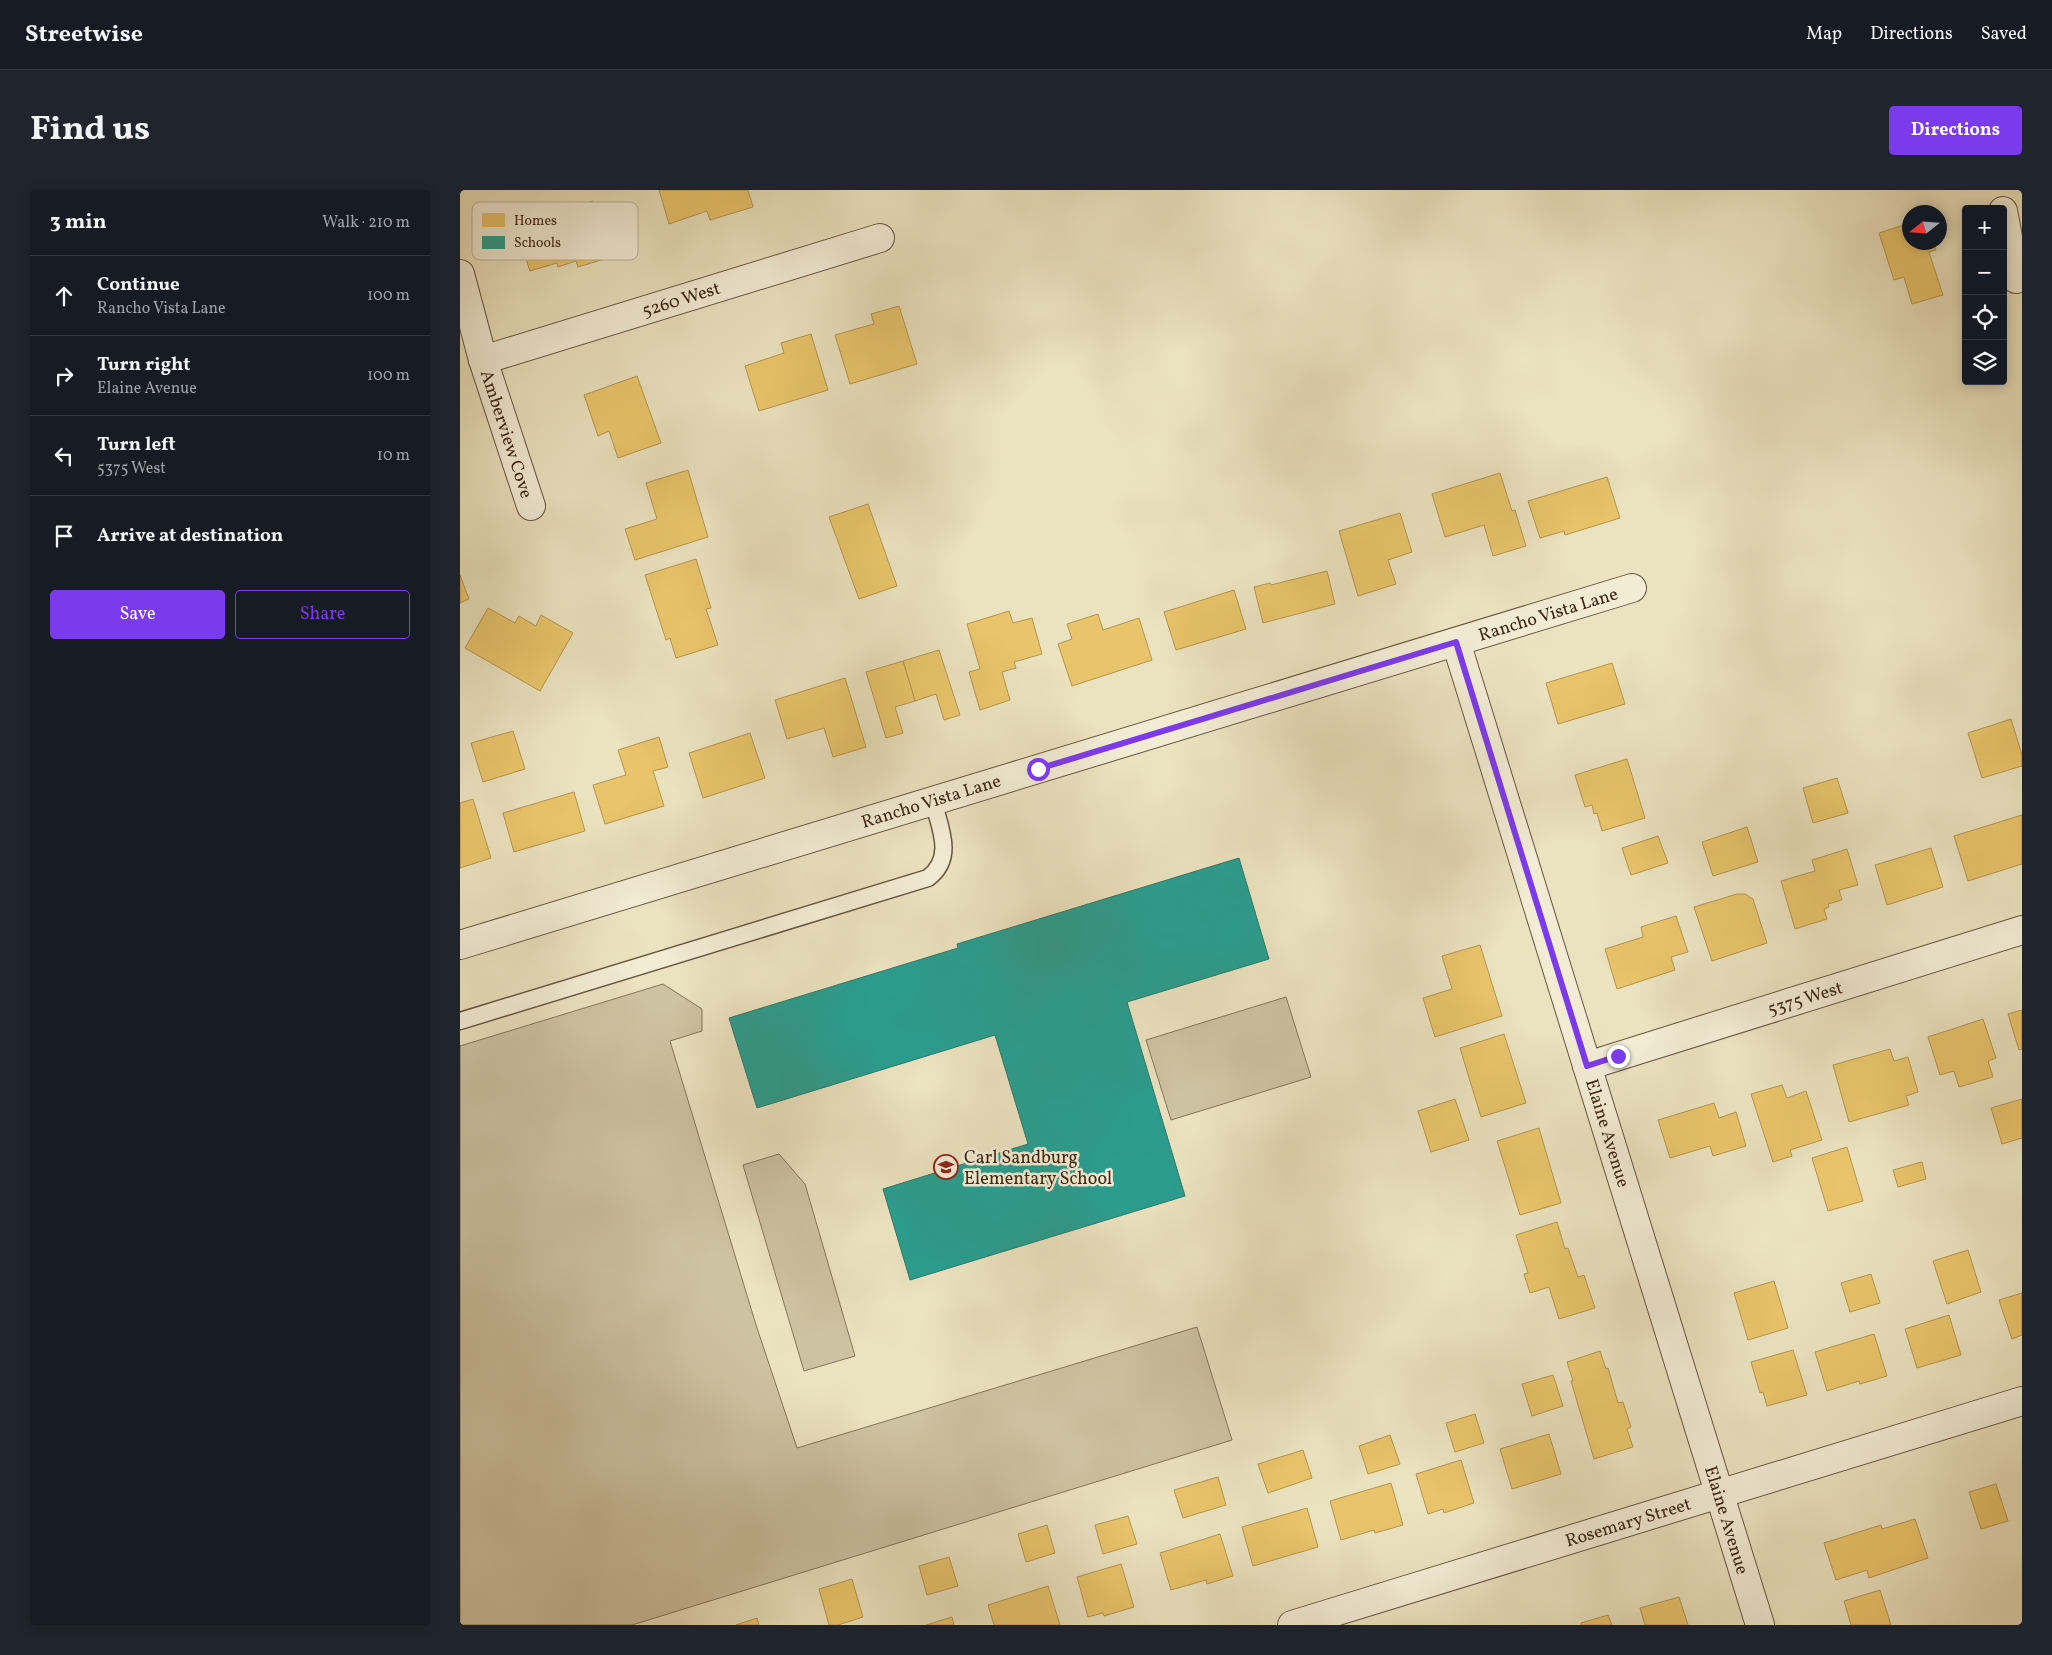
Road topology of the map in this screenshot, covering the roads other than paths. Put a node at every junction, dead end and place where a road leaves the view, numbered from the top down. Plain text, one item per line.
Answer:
1 (2002, 190) edge
2 (2003, 205) edge
3 (2007, 231) edge
4 (880, 238) dead end
5 (460, 274) edge
6 (2016, 279) dead end
7 (483, 360) junction
8 (531, 506) dead end
9 (1632, 588) dead end
10 (1456, 642) junction
11 (933, 801) junction
12 (2022, 930) edge
13 (460, 945) edge
14 (460, 1022) edge
15 (1587, 1066) junction
16 (2022, 1401) edge
17 (1719, 1494) junction
18 (1300, 1624) edge
19 (1760, 1625) edge

1 - 2 street
3 - 6 street
4 - 7 street, 5260 West
5 - 7 street, Amberview Cove
7 - 8 street, Amberview Cove
9 - 10 street, Rancho Vista Lane
10 - 11 street, Rancho Vista Lane
10 - 15 street, Elaine Avenue
11 - 13 street, Rancho Vista Lane
11 - 14 lane
12 - 15 street, 5375 West
15 - 17 street, Elaine Avenue
16 - 17 street, Rosemary Street
17 - 18 street, Rosemary Street
17 - 19 street, Elaine Avenue

